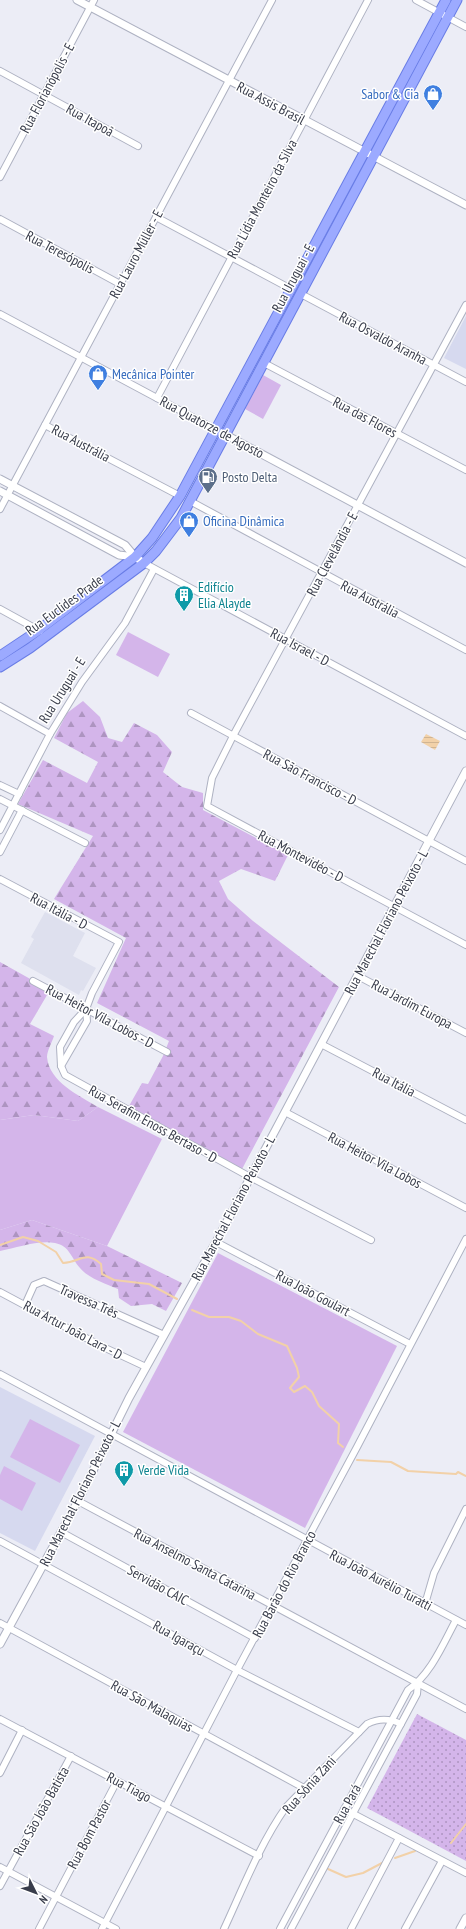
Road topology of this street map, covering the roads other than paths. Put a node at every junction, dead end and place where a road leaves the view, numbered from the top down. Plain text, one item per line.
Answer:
1 (77, 0) edge
2 (94, 0) edge
3 (272, 0) edge
4 (368, 0) edge
5 (416, 0) edge
6 (446, 0) edge
7 (457, 0) edge
8 (90, 7) junction
9 (439, 12) junction
10 (448, 17) junction
11 (466, 27) edge
12 (0, 71) edge
13 (229, 80) junction
14 (44, 95) junction
15 (304, 120) junction
16 (138, 146) dead end
17 (364, 152) junction
18 (374, 157) junction
19 (0, 177) edge
20 (466, 205) edge
21 (156, 216) junction
22 (0, 219) edge
23 (231, 257) junction
24 (120, 284) junction
25 (291, 289) junction
26 (301, 294) junction
27 (466, 305) edge
28 (0, 314) edge
29 (81, 357) junction
30 (264, 363) junction
31 (434, 365) junction
32 (466, 382) edge
33 (157, 398) junction
34 (45, 425) junction
35 (216, 429) junction
36 (397, 433) junction
37 (226, 435) junction
38 (466, 470) edge
39 (0, 479) edge
40 (12, 486) junction
41 (0, 491) edge
42 (7, 495) junction
43 (180, 496) junction
44 (190, 502) junction
45 (358, 505) junction
46 (0, 509) edge
47 (134, 557) junction
48 (144, 563) junction
49 (466, 563) edge
50 (154, 570) junction
51 (322, 573) junction
52 (0, 609) edge
53 (42, 634) junction
54 (286, 640) junction
55 (466, 650) edge
56 (0, 656) edge
57 (0, 667) edge
58 (0, 706) edge
59 (191, 713) dead end
60 (50, 734) junction
61 (233, 736) junction
62 (466, 736) edge
63 (466, 771) edge
64 (0, 785) edge
65 (19, 794) junction
66 (0, 798) edge
67 (13, 805) junction
68 (207, 806) joint
69 (22, 810) junction
70 (0, 830) edge
71 (429, 841) junction
72 (85, 843) dead end
73 (0, 851) edge
74 (466, 861) edge
75 (0, 879) edge
76 (394, 906) junction
77 (466, 944) edge
78 (358, 976) junction
79 (32, 981) dead end
80 (86, 1009) junction
81 (466, 1033) edge
82 (321, 1044) junction
83 (167, 1052) dead end
84 (61, 1066) junction
85 (285, 1112) junction
86 (466, 1120) edge
87 (250, 1177) junction
88 (466, 1208) edge
89 (466, 1239) edge
90 (371, 1240) dead end
91 (216, 1242) junction
92 (0, 1292) edge
93 (25, 1305) junction
94 (164, 1335) junction
95 (410, 1344) junction
96 (146, 1367) junction
97 (0, 1374) edge
98 (112, 1433) junction
99 (78, 1501) junction
100 (466, 1509) edge
101 (61, 1532) junction
102 (308, 1540) junction
103 (0, 1541) edge
104 (44, 1564) junction
105 (425, 1604) junction
106 (273, 1605) junction
107 (456, 1620) junction
108 (0, 1623) edge
109 (466, 1625) edge
110 (9, 1628) junction
111 (255, 1638) junction
112 (0, 1644) edge
113 (237, 1670) junction
114 (418, 1683) junction
115 (466, 1709) edge
116 (0, 1719) edge
117 (392, 1720) junction
118 (401, 1724) junction
119 (22, 1730) junction
120 (359, 1732) junction
121 (203, 1734) junction
122 (71, 1756) junction
123 (0, 1773) edge
124 (117, 1781) junction
125 (304, 1788) junction
126 (165, 1806) junction
127 (344, 1808) junction
128 (353, 1813) junction
129 (399, 1838) junction
130 (259, 1856) junction
131 (442, 1861) junction
132 (0, 1867) edge
133 (8, 1871) junction
134 (466, 1873) edge
135 (0, 1886) edge
136 (56, 1897) junction
137 (466, 1918) edge
138 (104, 1926) edge
139 (39, 1929) edge
140 (116, 1929) edge
141 (224, 1929) edge
142 (280, 1929) edge
143 (291, 1929) edge
144 (351, 1929) edge
145 (405, 1929) edge
146 (460, 1929) edge

1 - 8 street, Rua Assis Brasil
2 - 8 street, Rua Florianópolis - E
3 - 13 street, Rua Lauro Müller - E
4 - 15 street, Rua Lídia Monteiro da Silva
5 - 9 street
6 - 9 main road, Rua Uruguai - E
7 - 10 main road, Rua Uruguai - E
8 - 13 street, Rua Assis Brasil
8 - 14 street, Rua Florianópolis - E
9 - 10 street
9 - 17 main road, Rua Uruguai - E
10 - 11 street
10 - 18 main road, Rua Uruguai - E
12 - 14 street, Rua Itapoã
13 - 15 street, Rua Assis Brasil
13 - 21 street, Rua Lauro Müller - E
14 - 16 street, Rua Itapoã
14 - 19 street, Rua Florianópolis - E
15 - 17 street, Rua Assis Brasil
15 - 23 street, Rua Lídia Monteiro da Silva
17 - 18 street, Rua Assis Brasil
17 - 25 main road, Rua Uruguai - E
18 - 20 street, Rua Assis Brasil
18 - 26 main road, Rua Uruguai - E
21 - 23 street
21 - 24 street, Rua Lauro Müller - E
22 - 24 street, Rua Teresópolis
23 - 25 street
23 - 33 street, Rua Lídia Monteiro da Silva
24 - 29 street, Rua Lauro Müller - E
25 - 35 main road, Rua Uruguai - E
26 - 30 main road, Rua Uruguai - E
26 - 31 street, Rua Osvaldo Aranha
27 - 31 street, Rua Clevelândia - E
28 - 29 street, Rua Quatorze de Agosto
29 - 33 street, Rua Quatorze de Agosto
29 - 34 street, Rua Lauro Müller - E
30 - 36 street, Rua das Flores
30 - 37 main road, Rua Uruguai - E
31 - 32 street, Rua Osvaldo Aranha
31 - 36 street, Rua Clevelândia - E
33 - 35 street, Rua Quatorze de Agosto
34 - 40 street, Rua Lauro Müller - E
34 - 43 street, Rua Austrália
35 - 37 street, Rua Quatorze de Agosto
35 - 43 main road, Rua Uruguai - E
36 - 38 street, Rua das Flores
36 - 45 street, Rua Clevelândia - E
37 - 44 main road, Rua Uruguai - E
37 - 45 street, Rua Quatorze de Agosto
39 - 40 street, Rua Israel - D
40 - 42 street, Rua Lauro Müller - E
40 - 47 street, Rua Israel - D
41 - 42 street, Rua Israel - D
42 - 46 street, Rua Lauro Müller - E
42 - 47 street, Rua Israel - D
43 - 47 main road, Rua Uruguai - E
44 - 48 main road, Rua Uruguai - E
44 - 51 street, Rua Austrália
45 - 49 street, Rua Quatorze de Agosto
45 - 51 street, Rua Clevelândia - E
47 - 48 street, Rua Israel - D
47 - 53 main road, Rua Euclides Prade
48 - 50 street, Rua Israel - D
48 - 53 main road, Rua Euclides Prade
50 - 54 street, Rua Israel - D
50 - 60 street, Rua Uruguai - E
51 - 54 street, Rua Clevelândia - E
51 - 55 street, Rua Austrália
52 - 53 street
53 - 56 main road, Rua Euclides Prade
53 - 57 main road, Rua Euclides Prade
54 - 61 street, Rua Clevelândia - E
54 - 62 street, Rua Israel - D
58 - 60 street
59 - 61 street, Rua São Francisco - D
60 - 65 street, Rua Uruguai - E
61 - 68 street, Rua Clevelândia - E
61 - 71 street, Rua São Francisco - D
63 - 71 street, Rua Marechal Floriano Peixoto - L
64 - 65 street
65 - 67 street, Rua Uruguai - E
66 - 67 street
67 - 69 street
67 - 70 street, Rua Uruguai - E
68 - 76 street, Rua Montevidéo - D
69 - 72 street
69 - 73 street
71 - 74 street, Rua São Francisco - D
71 - 76 street, Rua Marechal Floriano Peixoto - L
75 - 80 street, Rua Itália - D
76 - 77 street, Rua Montevidéo - D
76 - 78 street, Rua Marechal Floriano Peixoto - L
78 - 81 street, Rua Jardim Europa
78 - 82 street, Rua Marechal Floriano Peixoto - L
79 - 80 street, Rua Heitor Vila Lobos - D
80 - 83 street, Rua Heitor Vila Lobos - D
80 - 84 street
80 - 84 street
82 - 85 street, Rua Marechal Floriano Peixoto - L
82 - 86 street, Rua Itália
84 - 87 street, Rua Serafim Enoss Bertaso - D
85 - 87 street, Rua Marechal Floriano Peixoto - L
85 - 88 street, Rua Heitor Vila Lobos
87 - 90 street, Rua Serafim Enoss Bertaso - D
87 - 91 street, Rua Marechal Floriano Peixoto - L
89 - 95 street, Rua Barão do Rio Branco
91 - 94 street, Rua Marechal Floriano Peixoto - L
91 - 95 street, Rua João Goulart
92 - 93 street, Rua Artur João Lara - D
93 - 94 street, Travessa Três
93 - 96 street, Rua Artur João Lara - D
94 - 96 street, Rua Marechal Floriano Peixoto - L
95 - 102 street, Rua Barão do Rio Branco
96 - 98 street, Rua Marechal Floriano Peixoto - L
97 - 98 street, Rua João Aurélio Turatti
98 - 99 street, Rua Marechal Floriano Peixoto - L
98 - 102 street, Rua João Aurélio Turatti
99 - 101 street, Rua Marechal Floriano Peixoto - L
99 - 106 street, Rua Anselmo Santa Catarina
100 - 105 street
101 - 104 street, Rua Marechal Floriano Peixoto - L
101 - 111 street, Servidão CAIC
102 - 105 street, Rua João Aurélio Turatti
102 - 106 street, Rua Barão do Rio Branco
103 - 104 street, Rua Igaraçu
104 - 110 street, Rua Marechal Floriano Peixoto - L
104 - 113 street, Rua Igaraçu
105 - 107 street, Rua João Aurélio Turatti
106 - 111 street, Rua Barão do Rio Branco
106 - 114 street, Rua Anselmo Santa Catarina
107 - 109 street, Rua João Aurélio Turatti
107 - 114 street, Rua Pará
108 - 110 street, Rua São Malaquias
110 - 112 street, Rua Marechal Floriano Peixoto - L
110 - 121 street, Rua São Malaquias
111 - 113 street, Rua Barão do Rio Branco
113 - 120 street, Rua Igaraçu
113 - 121 street, Rua Barão do Rio Branco
114 - 115 street, Rua Anselmo Santa Catarina
114 - 117 street, Rua Pará
114 - 118 street, Rua Pará
116 - 119 street, Rua Tiago
117 - 118 street, Rua Sônia Zani
117 - 120 street, Rua Sônia Zani
117 - 127 street, Rua Pará
118 - 128 street, Rua Pará
119 - 122 street, Rua Tiago
119 - 123 street
120 - 125 street, Rua Sônia Zani
121 - 125 street, Rua São Malaquias
121 - 126 street, Rua Barão do Rio Branco
122 - 124 street, Rua Tiago
122 - 133 street, Rua São João Batista
124 - 126 street, Rua Tiago
124 - 136 street, Rua Bom Pastor
125 - 130 street, Rua Sônia Zani
126 - 130 street, Rua Tiago
126 - 138 street, Rua Barão do Rio Branco
127 - 128 street
127 - 142 street, Rua Pará
128 - 129 street
128 - 143 street, Rua Pará
129 - 131 street
129 - 144 street
130 - 141 street, Rua Sônia Zani
131 - 134 street
131 - 145 street
132 - 133 street
133 - 135 street, Rua São João Batista
133 - 136 street
136 - 138 street
136 - 139 street, Rua Bom Pastor
137 - 146 street
138 - 140 street

